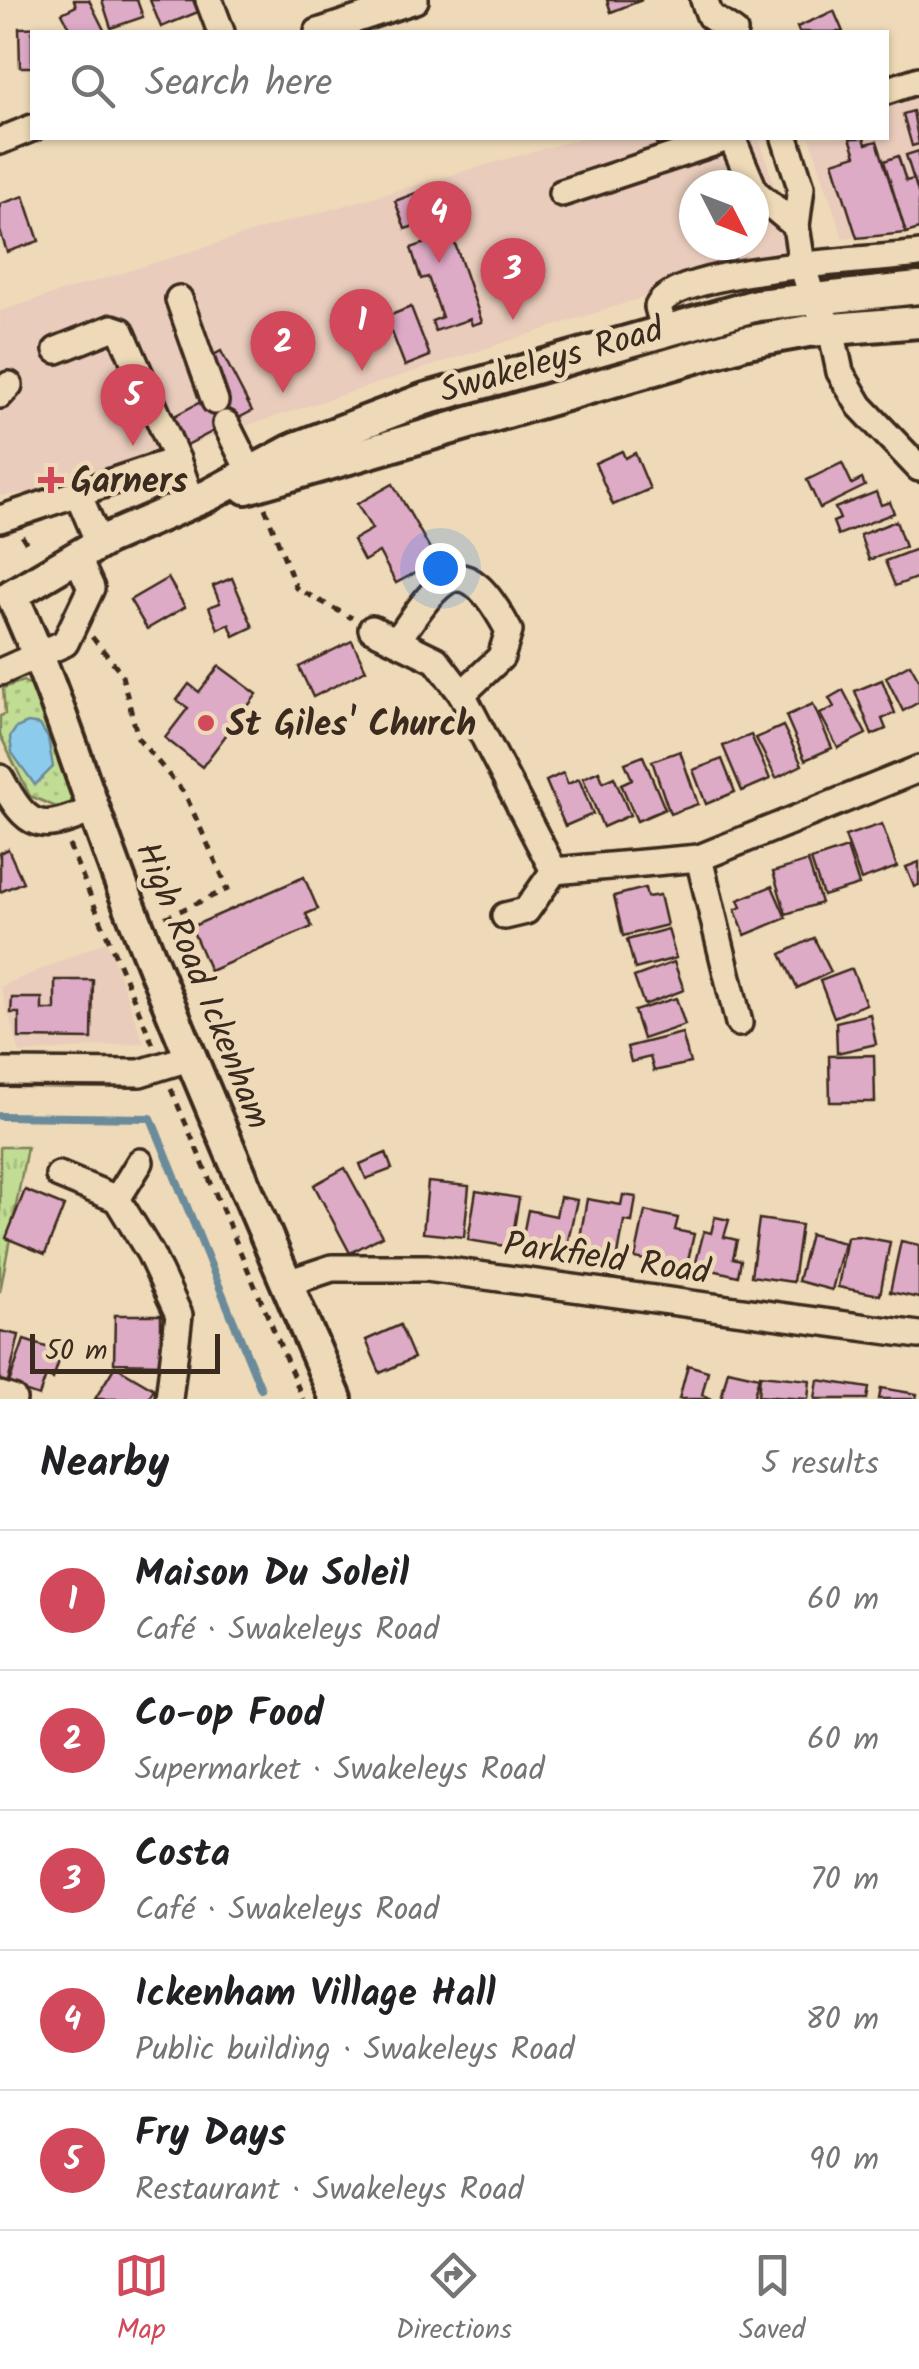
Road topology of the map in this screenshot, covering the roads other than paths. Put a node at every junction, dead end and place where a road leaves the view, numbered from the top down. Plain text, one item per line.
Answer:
1 (210, 0) edge
2 (414, 0) edge
3 (707, 16) edge
4 (220, 30) edge
5 (324, 30) edge
6 (731, 30) edge
7 (919, 80) edge
8 (889, 90) edge
9 (30, 129) edge
10 (0, 140) edge
11 (724, 140) edge
12 (731, 140) edge
13 (786, 140) edge
14 (745, 170) edge
15 (562, 192) dead end
16 (769, 202) edge
17 (796, 226) junction
18 (919, 254) edge
19 (802, 264) junction
20 (919, 288) edge
21 (812, 297) junction
22 (180, 299) dead end
23 (919, 322) edge
24 (664, 329) junction
25 (831, 330) junction
26 (57, 350) dead end
27 (176, 460) junction
28 (919, 468) edge
29 (253, 479) junction
30 (79, 496) junction
31 (201, 498) junction
32 (0, 519) edge
33 (88, 549) junction
34 (6, 591) edge
35 (372, 629) road end
36 (398, 642) junction
37 (40, 654) junction
38 (0, 672) edge
39 (462, 694) junction
40 (919, 768) edge
41 (0, 778) edge
42 (92, 810) junction
43 (699, 858) junction
44 (554, 871) junction
45 (506, 916) dead end
46 (739, 1024) dead end
47 (192, 1057) junction
48 (0, 1072) edge
49 (140, 1162) dead end
50 (59, 1174) dead end
51 (118, 1199) junction
52 (287, 1283) junction
53 (919, 1335) edge
54 (0, 1395) edge
55 (14, 1399) edge
56 (169, 1399) edge
57 (336, 1399) edge

1 - 4 street
2 - 5 street
3 - 6 street
7 - 8 street
9 - 10 street
11 - 15 street
12 - 14 street
13 - 17 street
16 - 17 street
17 - 19 street
18 - 19 street
19 - 21 street
19 - 24 street
20 - 21 main road, Swakeleys Road
21 - 24 main road, Swakeleys Road
21 - 25 street
22 - 29 street
23 - 25 main road, Swakeleys Road
24 - 29 main road, Swakeleys Road
25 - 28 street
25 - 29 main road, Swakeleys Road
26 - 27 street
27 - 30 street
27 - 31 street
29 - 31 main road, Swakeleys Road
30 - 32 street
30 - 33 street
31 - 33 main road, Swakeleys Road
33 - 34 main road, Swakeleys Road
33 - 37 street
34 - 37 main road, High Road Ickenham
35 - 36 street
36 - 39 street
36 - 39 street
37 - 38 street
37 - 42 main road, High Road Ickenham
39 - 44 street
40 - 43 street
41 - 42 street
42 - 47 main road, High Road Ickenham
43 - 44 street
43 - 46 street
44 - 45 street
47 - 48 street
47 - 52 main road, High Road Ickenham
49 - 51 street
50 - 51 street
51 - 56 street
52 - 53 street, Parkfield Road
52 - 57 main road, High Road Ickenham
54 - 55 street

